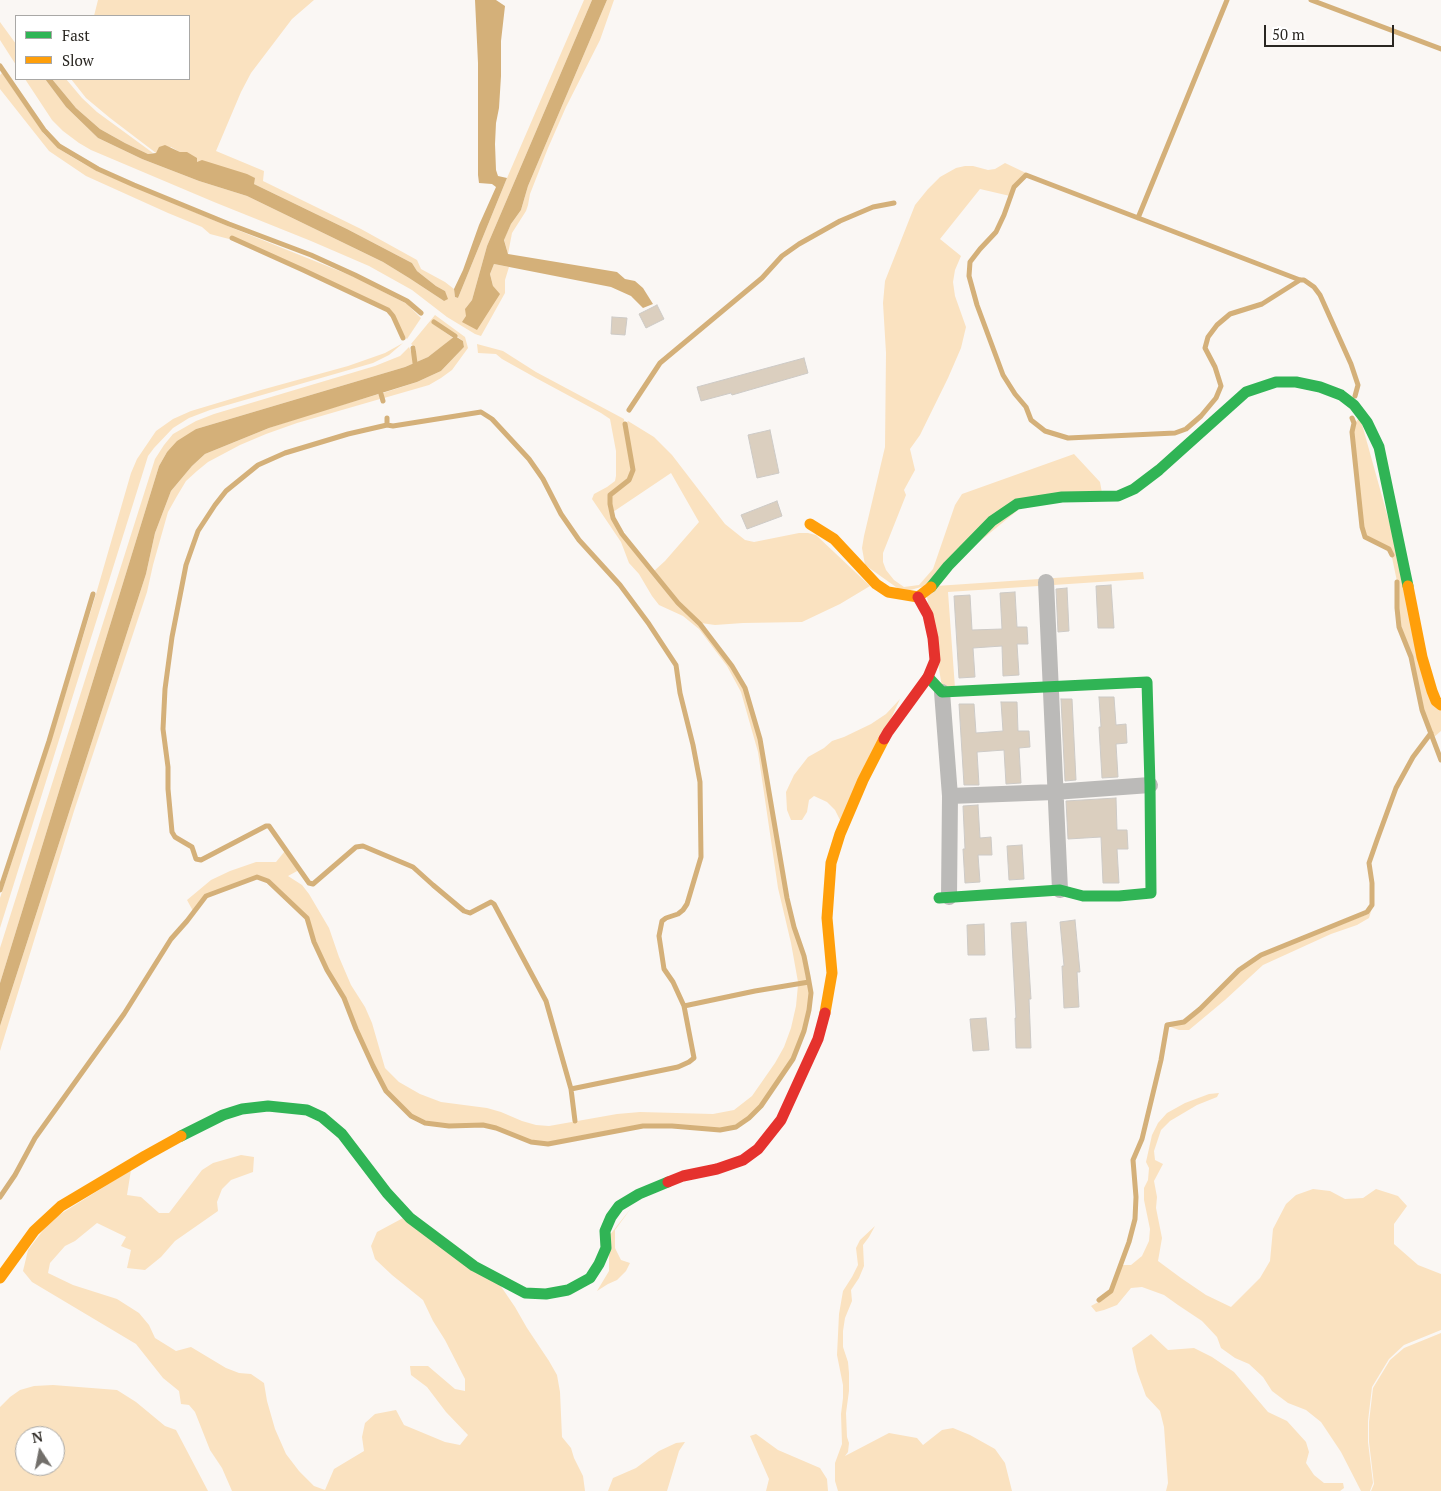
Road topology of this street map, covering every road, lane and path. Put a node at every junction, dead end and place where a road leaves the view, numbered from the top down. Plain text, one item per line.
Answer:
1 (810, 524) dead end
2 (1046, 582) dead end
3 (918, 597) junction
4 (928, 678) junction
5 (1050, 686) junction
6 (942, 692) junction
7 (1441, 705) edge
8 (1150, 785) junction
9 (1054, 792) junction
10 (950, 796) junction
11 (1060, 890) junction
12 (944, 898) joint
13 (0, 1278) edge

1 - 3 street
2 - 5 street
3 - 4 street
3 - 7 street
4 - 6 street
4 - 13 street
5 - 6 street
5 - 8 street
5 - 9 street
6 - 10 street
8 - 9 street
8 - 11 street
9 - 10 street
9 - 11 street
10 - 12 street
11 - 12 street

